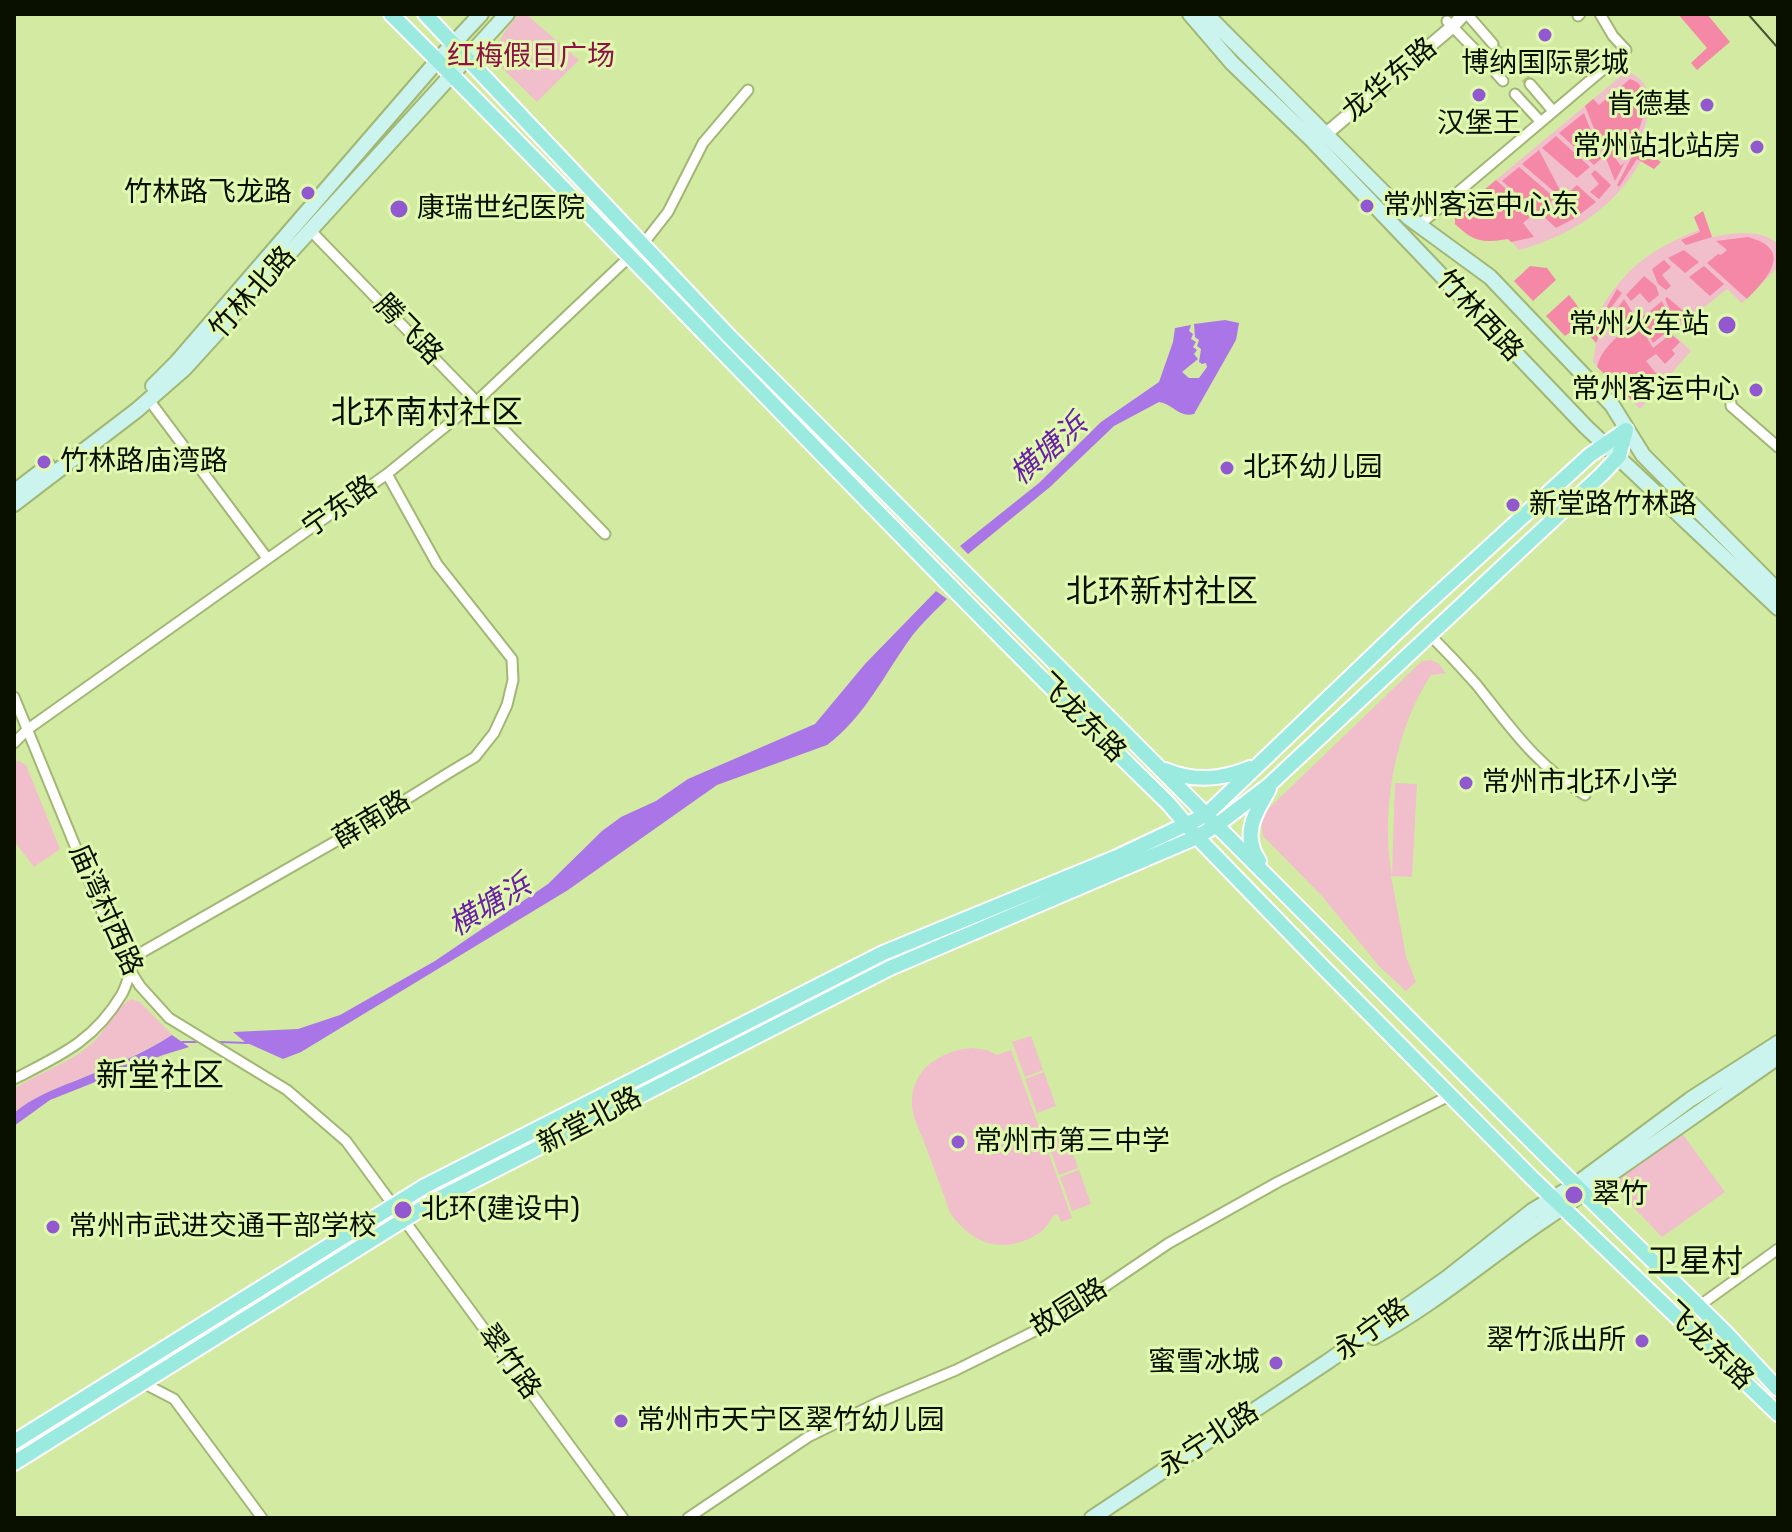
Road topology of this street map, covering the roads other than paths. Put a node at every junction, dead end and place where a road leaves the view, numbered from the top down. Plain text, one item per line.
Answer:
1 (391, 14) edge
2 (425, 14) edge
3 (481, 14) edge
4 (507, 14) edge
5 (1190, 14) edge
6 (1206, 14) edge
7 (1464, 14) edge
8 (1600, 14) edge
9 (1450, 24) junction
10 (454, 44) junction
11 (1493, 44) tunnel mouth
12 (1482, 57) dead end
13 (469, 58) junction
14 (438, 60) junction
15 (1495, 72) dead end
16 (452, 74) junction
17 (1503, 81) dead end
18 (1530, 84) tunnel mouth
19 (748, 90) dead end
20 (1515, 94) dead end
21 (1553, 111) junction
22 (1540, 121) junction
23 (1319, 136) junction
24 (1418, 226) junction
25 (310, 230) junction
26 (643, 244) junction
27 (631, 257) junction
28 (149, 400) junction
29 (477, 401) junction
30 (1626, 430) junction
31 (1607, 441) junction
32 (1778, 444) edge
33 (1619, 456) junction
34 (387, 474) junction
35 (14, 492) edge
36 (14, 504) edge
37 (605, 534) dead end
38 (267, 558) junction
39 (1778, 591) edge
40 (1778, 608) edge
41 (1429, 634) junction
42 (14, 697) edge
43 (28, 729) junction
44 (14, 743) edge
45 (1260, 764) junction
46 (1161, 769) junction
47 (1276, 779) junction
48 (1585, 795) dead end
49 (1206, 815) junction
50 (1186, 824) junction
51 (1217, 825) junction
52 (1197, 837) junction
53 (1271, 878) junction
54 (131, 972) junction
55 (1778, 1043) edge
56 (1778, 1057) edge
57 (14, 1079) edge
58 (1451, 1095) junction
59 (1580, 1190) junction
60 (1559, 1203) junction
61 (394, 1205) junction
62 (404, 1220) junction
63 (1778, 1249) edge
64 (1699, 1306) junction
65 (1327, 1362) joint
66 (132, 1368) junction
67 (143, 1383) junction
68 (1778, 1389) edge
69 (1778, 1414) edge
70 (14, 1442) edge
71 (14, 1463) edge
72 (262, 1518) edge
73 (623, 1518) edge
74 (688, 1518) edge
75 (1092, 1518) edge

1 - 14 main road, 飞龙东路
2 - 10 main road, 飞龙东路
3 - 10 main road, 竹林北路
4 - 13 main road, 竹林北路
5 - 23 main road, 竹林西路
6 - 23 main road, 竹林西路
7 - 9 street, 龙华东路
7 - 11 street
8 - 21 street
9 - 12 street
9 - 23 street, 龙华东路
10 - 13 main road, 飞龙东路
10 - 14 main road, 竹林北路
13 - 16 main road, 竹林北路
13 - 26 main road, 飞龙东路
14 - 16 main road, 飞龙东路
14 - 35 main road, 竹林北路
15 - 17 street
16 - 25 main road, 竹林北路
16 - 27 main road, 飞龙东路
18 - 21 street
19 - 26 street, 宁东路
20 - 22 street
21 - 22 street
22 - 24 street
23 - 24 main road, 竹林西路
23 - 31 main road, 竹林西路
24 - 30 main road, 竹林西路
25 - 28 main road, 竹林北路
25 - 29 street, 腾飞路
26 - 27 street, 宁东路
26 - 46 main road, 飞龙东路
27 - 29 street, 宁东路
27 - 50 main road, 飞龙东路
28 - 36 main road, 竹林北路
28 - 38 street
29 - 34 street, 宁东路
29 - 37 street, 腾飞路
30 - 31 main road, 新堂北路
30 - 33 main road
30 - 39 main road, 竹林西路
31 - 33 main road, 竹林西路
31 - 45 main road, 新堂北路
32 - 32 street
33 - 40 main road, 竹林西路
33 - 41 main road
34 - 38 street, 宁东路
34 - 54 street, 薛南路
38 - 43 street, 宁东路
41 - 47 main road
41 - 48 street
42 - 43 street, 庙湾村西路
43 - 44 street, 宁东路
43 - 54 street, 庙湾村西路
45 - 46 main road
45 - 49 main road, 新堂北路
46 - 49 main road, 飞龙东路
47 - 51 main road, 新堂北路
47 - 53 main road
49 - 50 main road, 新堂北路
49 - 51 main road, 飞龙东路
50 - 52 main road, 飞龙东路
50 - 61 main road, 新堂北路
51 - 52 main road, 新堂北路
51 - 53 main road, 飞龙东路
52 - 58 main road, 飞龙东路
52 - 62 main road, 新堂北路
53 - 59 main road, 飞龙东路
54 - 57 street, 薛南路
54 - 61 street, 庙湾村西路
55 - 59 main road, 永宁路
56 - 59 main road, 永宁路
58 - 60 main road, 飞龙东路
58 - 74 street, 故园路
59 - 60 main road, 永宁路
59 - 64 main road, 飞龙东路
60 - 65 main road, 永宁路
60 - 69 main road, 飞龙东路
61 - 62 street, 翠竹路
61 - 66 main road, 新堂北路
62 - 67 main road, 新堂北路
62 - 73 street, 翠竹路
63 - 64 street
64 - 68 main road, 飞龙东路
65 - 75 main road, 永宁北路
66 - 67 street
66 - 70 main road, 新堂北路
67 - 71 main road, 新堂北路
67 - 72 street

